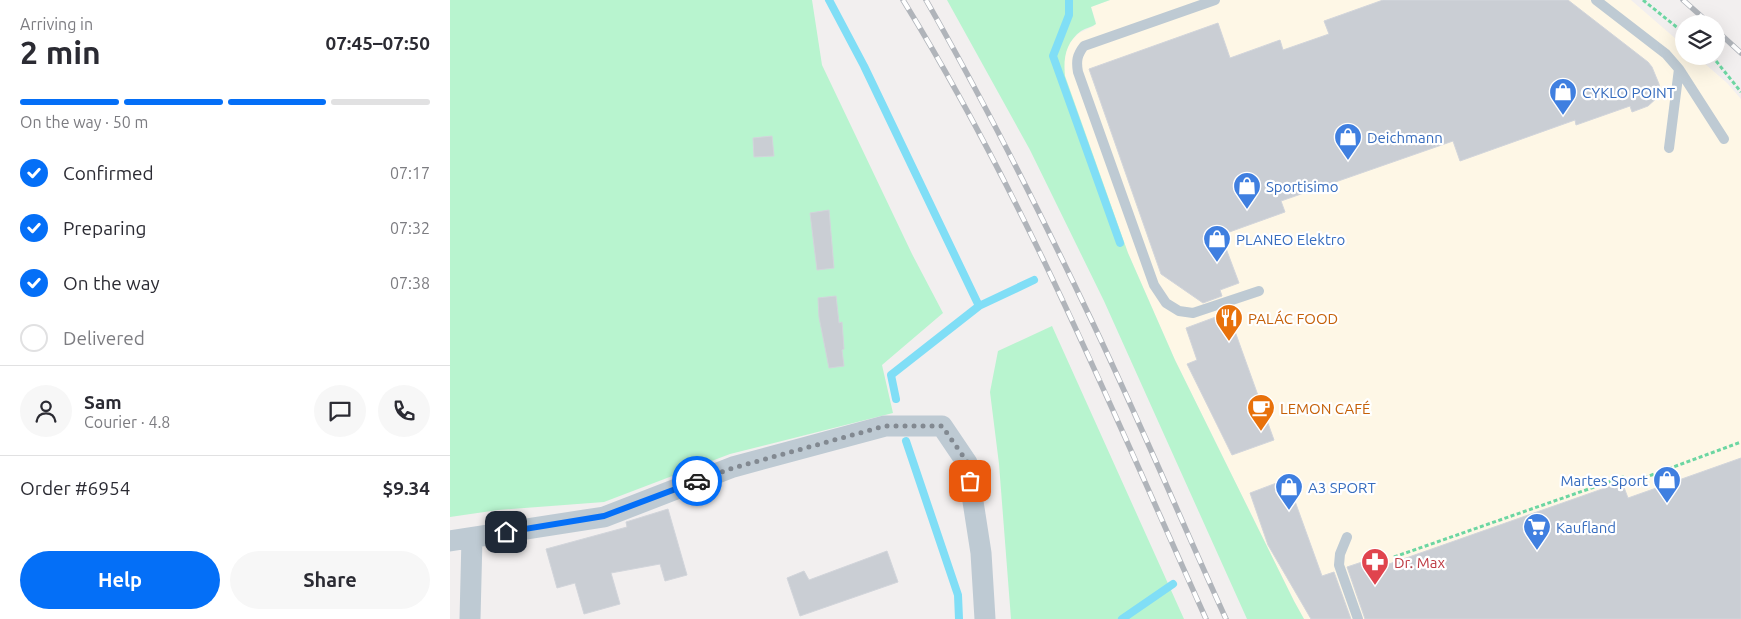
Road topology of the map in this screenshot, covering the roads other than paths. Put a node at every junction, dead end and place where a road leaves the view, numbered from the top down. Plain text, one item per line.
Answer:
1 (1215, 0) edge
2 (1596, 0) edge
3 (1679, 69) junction
4 (1724, 139) dead end
5 (1669, 148) dead end
6 (1260, 291) dead end
7 (1348, 537) dead end
8 (472, 538) junction
9 (450, 541) edge
10 (470, 619) edge
11 (985, 619) edge
12 (1358, 619) edge

1 - 6 lane
2 - 3 lane
3 - 4 lane
3 - 5 lane
7 - 12 lane
8 - 9 street
8 - 10 street
8 - 11 street

